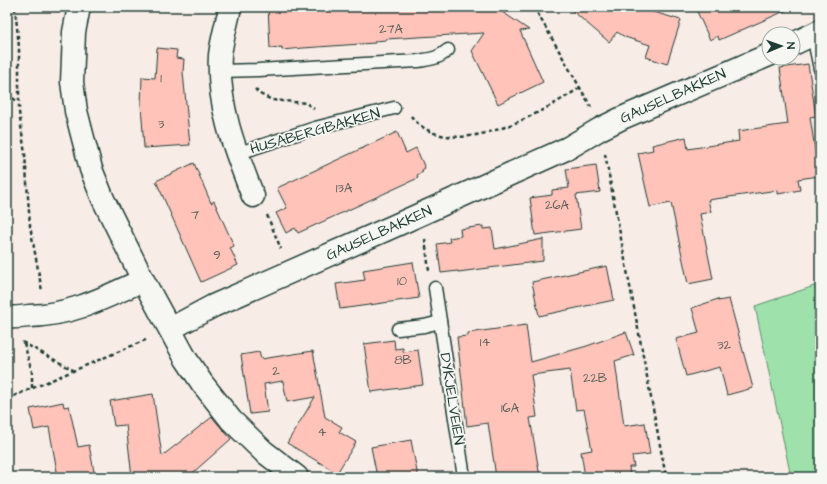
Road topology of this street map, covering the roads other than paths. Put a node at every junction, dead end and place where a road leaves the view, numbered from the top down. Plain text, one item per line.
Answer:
1 (79, 7) edge
2 (230, 7) edge
3 (816, 33) edge
4 (801, 40) edge
5 (448, 50) dead end
6 (761, 58) edge
7 (820, 69) edge
8 (220, 71) junction
9 (394, 108) road end
10 (236, 154) junction
11 (253, 196) road end
12 (143, 280) junction
13 (435, 288) road end
14 (8, 306) edge
15 (440, 322) junction
16 (170, 329) junction
17 (398, 329) dead end
18 (297, 477) edge
19 (464, 477) edge

1 - 12 street
2 - 8 street, HUSABERGBAKKEN
3 - 4 street
3 - 7 lane
5 - 8 lane
6 - 16 street, GAUSELBAKKEN
8 - 10 street, HUSABERGBAKKEN
9 - 10 lane, HUSABERGBAKKEN
10 - 11 street, HUSABERGBAKKEN
12 - 14 street
12 - 16 street
13 - 15 lane, DYKJELVEIEN
15 - 17 lane
15 - 19 lane, DYKJELVEIEN
16 - 18 street

